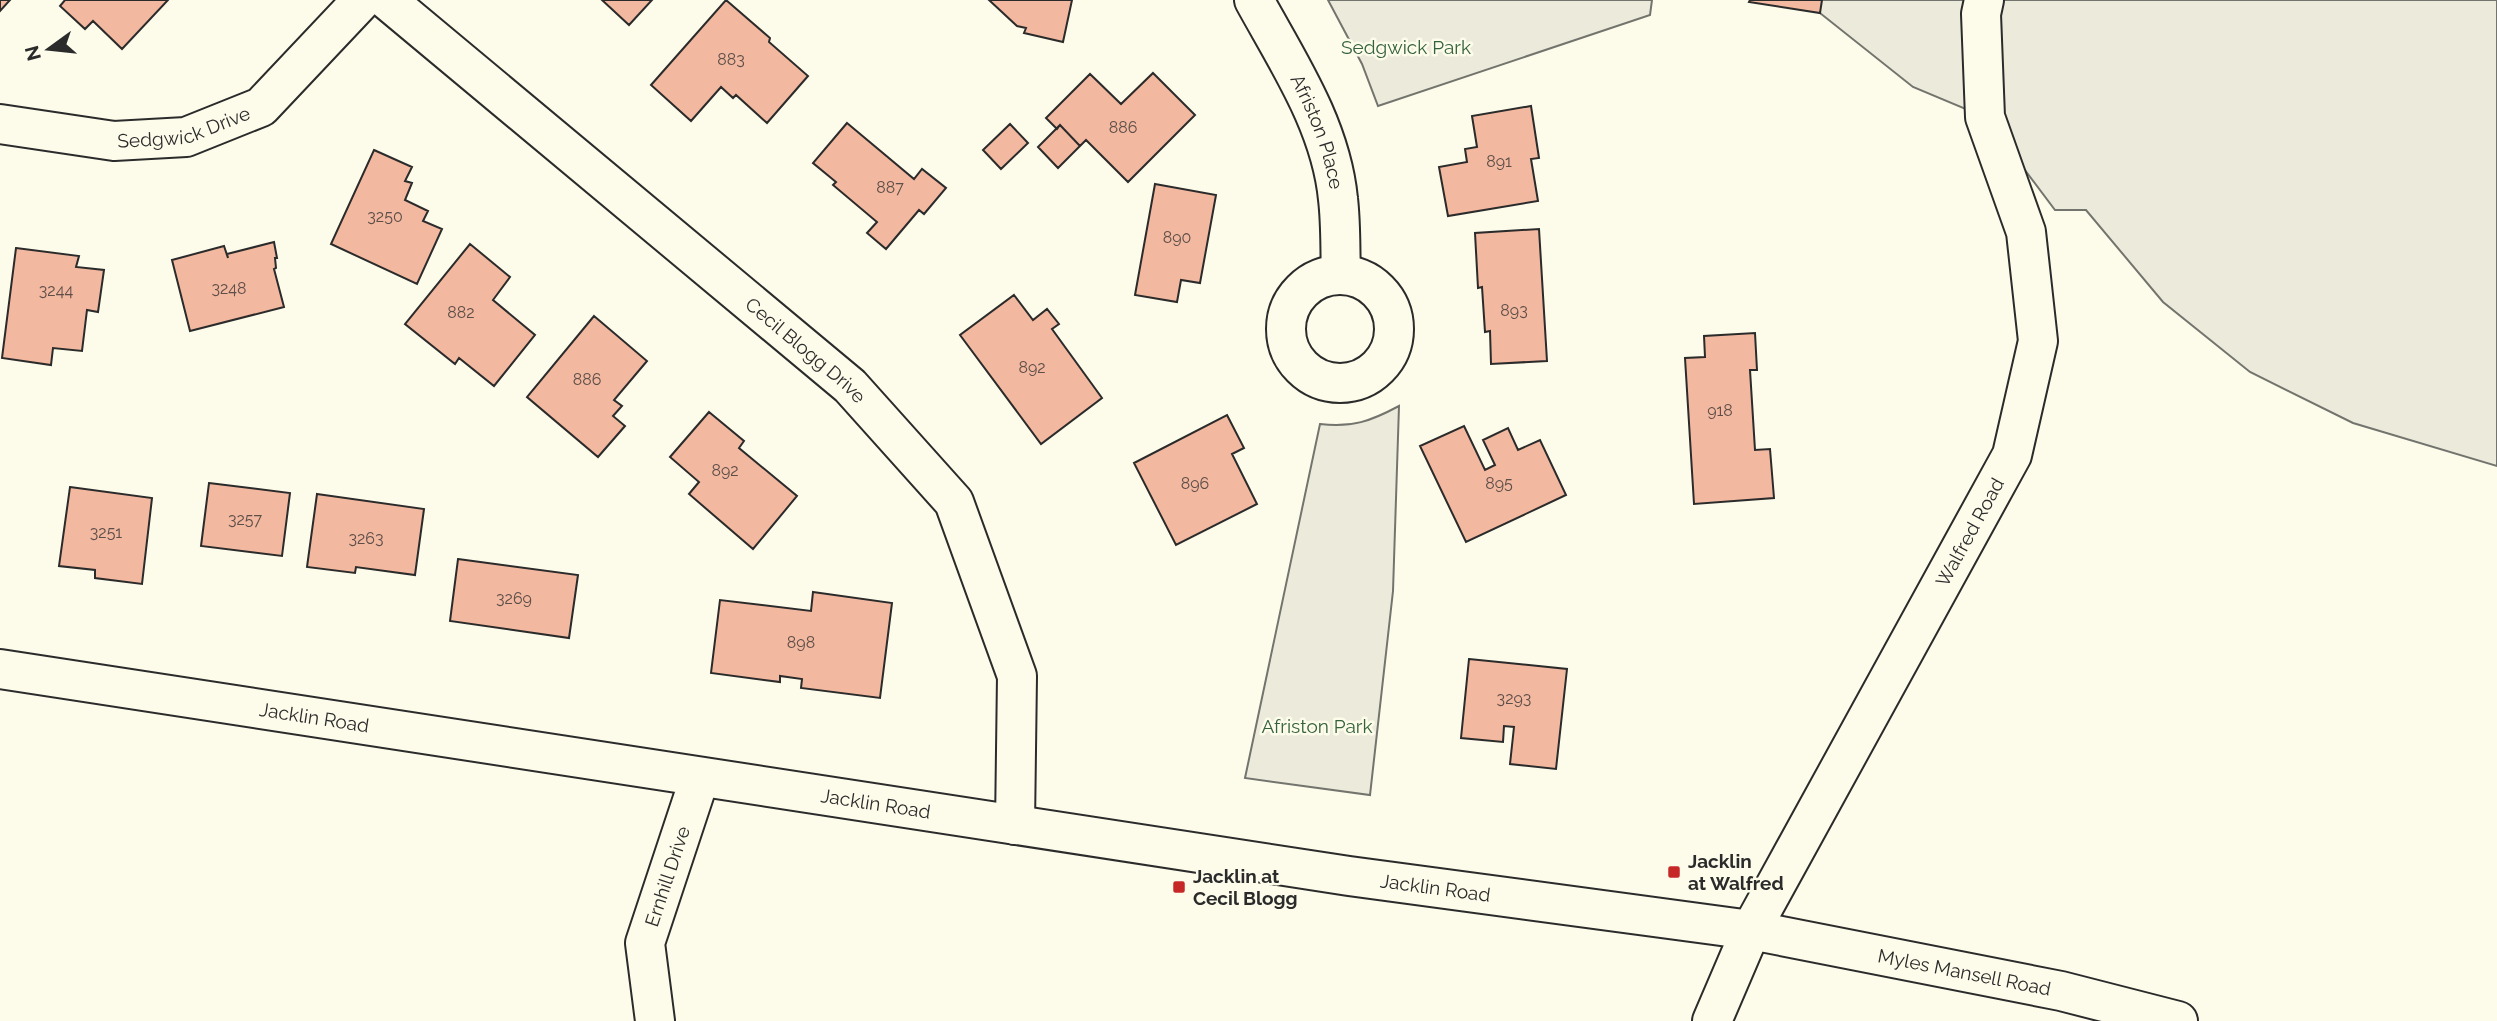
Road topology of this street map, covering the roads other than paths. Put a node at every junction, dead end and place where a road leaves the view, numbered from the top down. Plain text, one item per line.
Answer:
1 (362, 0) edge
2 (387, 0) edge
3 (1254, 0) edge
4 (1984, 0) edge
5 (0, 124) edge
6 (1341, 275) dead end
7 (0, 669) edge
8 (700, 776) junction
9 (1015, 825) junction
10 (1751, 930) junction
11 (2058, 1006) edge
12 (655, 1021) edge
13 (1712, 1021) edge
14 (2178, 1021) edge

1 - 5 street, Sedgwick Drive
2 - 9 street, Cecil Blogg Drive
3 - 6 street, Afriston Place
4 - 10 street, Walfred Road
7 - 8 street, Jacklin Road
8 - 9 street, Jacklin Road
8 - 12 street, Ernhill Drive
9 - 10 street, Jacklin Road
10 - 11 street, Myles Mansell Road
10 - 13 street, Walfred Road
11 - 14 street, Myles Mansell Road

